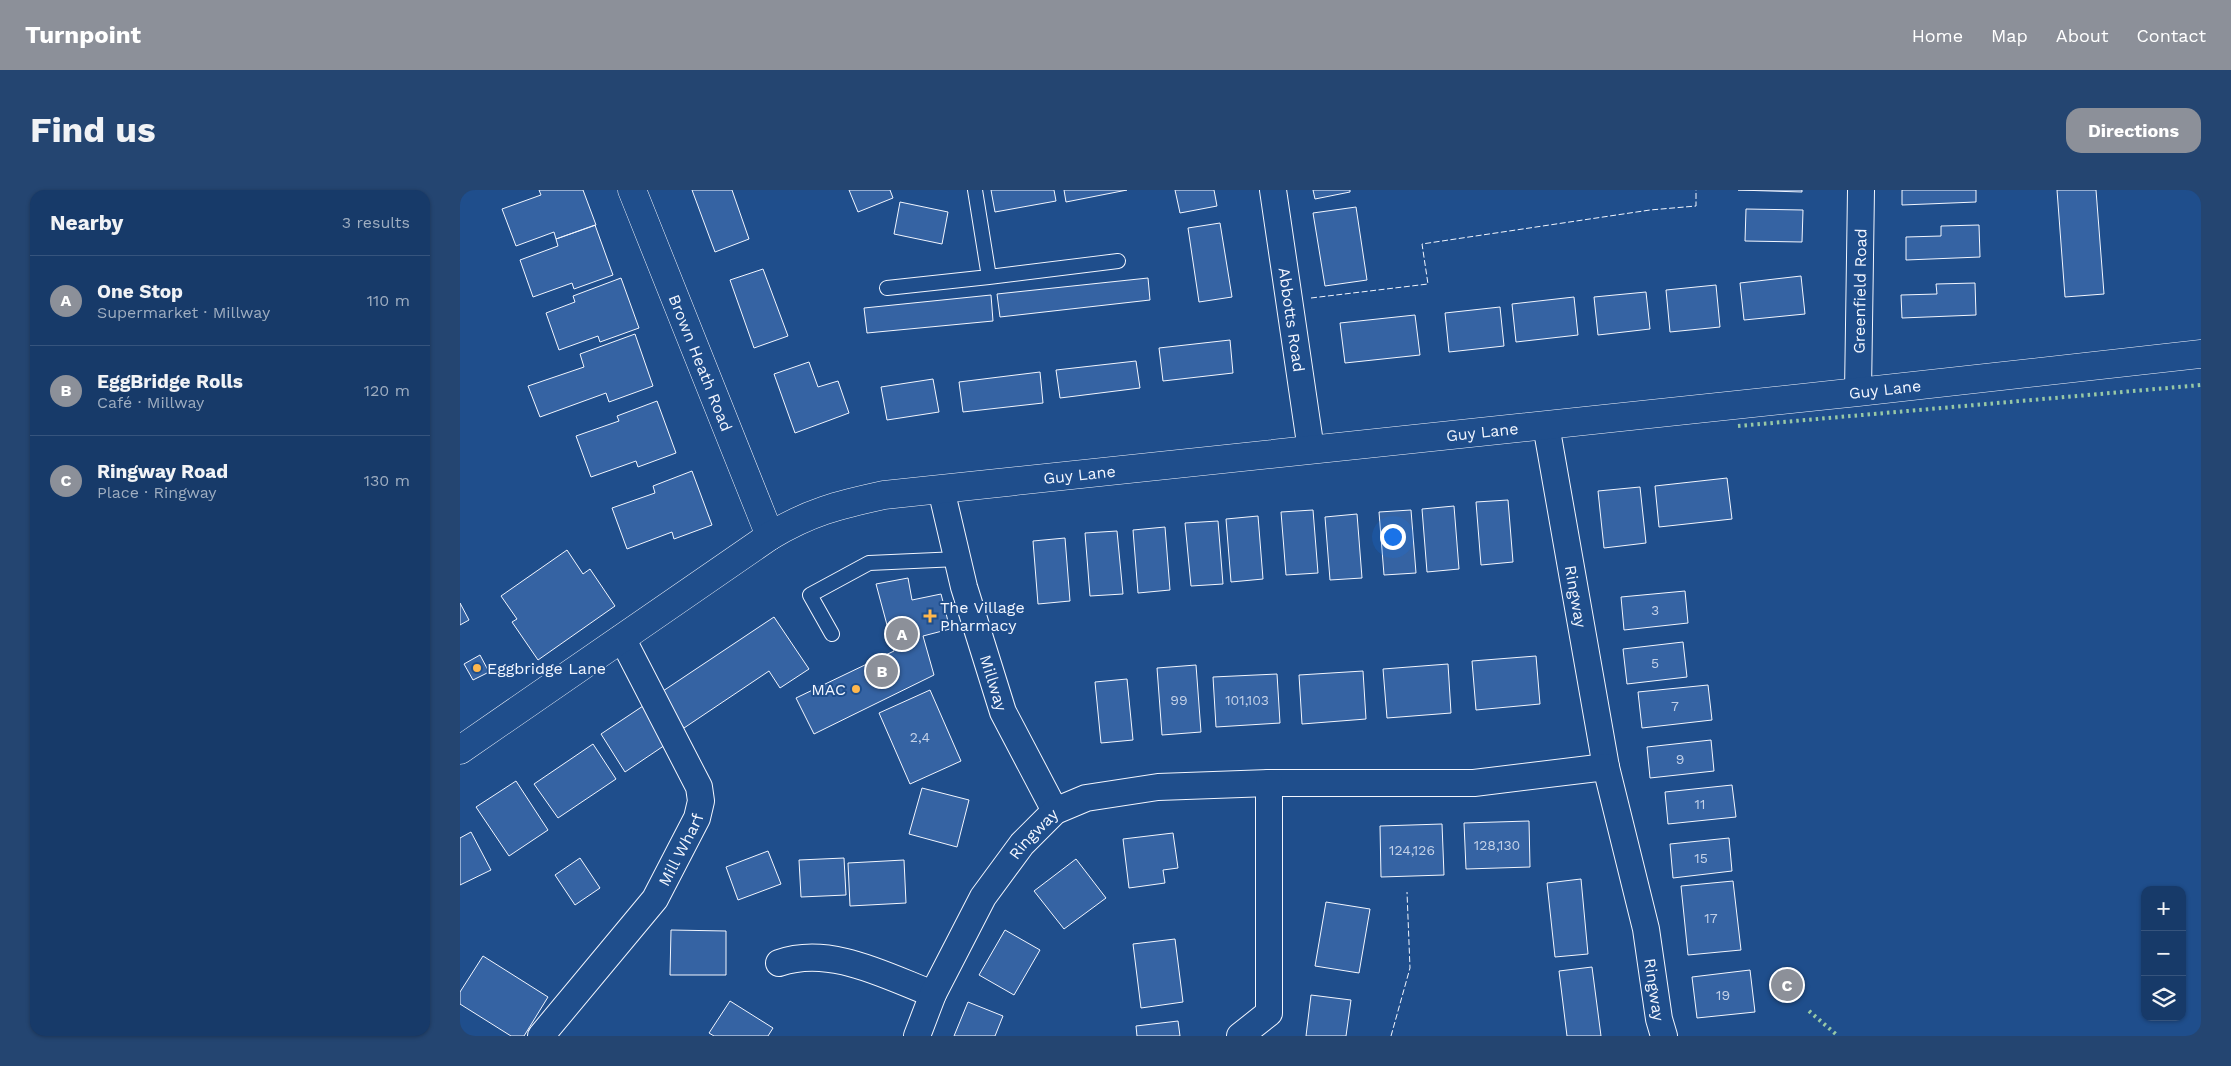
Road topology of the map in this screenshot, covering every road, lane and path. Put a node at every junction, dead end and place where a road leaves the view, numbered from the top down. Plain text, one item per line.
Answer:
1 (632, 190) edge
2 (975, 190) edge
3 (1273, 190) edge
4 (1861, 190) edge
5 (1118, 261) dead end
6 (989, 278) junction
7 (887, 288) dead end
8 (2201, 354) edge
9 (1858, 392) junction
10 (1546, 425) junction
11 (1311, 450) junction
12 (941, 489) junction
13 (770, 536) junction
14 (958, 558) junction
15 (832, 634) dead end
16 (622, 638) junction
17 (460, 750) edge
18 (1606, 767) junction
19 (1269, 783) junction
20 (1055, 811) junction
21 (779, 962) dead end
22 (933, 994) junction
23 (541, 1036) edge
24 (917, 1036) edge
25 (1240, 1036) edge
26 (1664, 1036) edge

1 - 13 street, Brown Heath Road
2 - 6 lane
3 - 11 street, Abbotts Road
4 - 9 street, Greenfield Road
5 - 6 lane
6 - 7 lane
8 - 9 street, Guy Lane
9 - 10 street, Guy Lane
10 - 11 street, Guy Lane
10 - 18 street, Ringway
11 - 12 street, Guy Lane
12 - 13 street, Guy Lane
12 - 14 street, Millway
13 - 16 street
14 - 15 lane
14 - 20 street, Millway
16 - 17 street
16 - 23 street, Mill Wharf
18 - 19 street, Ringway
18 - 26 street, Ringway
19 - 20 street, Ringway
19 - 25 street
20 - 22 street, Ringway
21 - 22 street
22 - 24 street, Ringway

